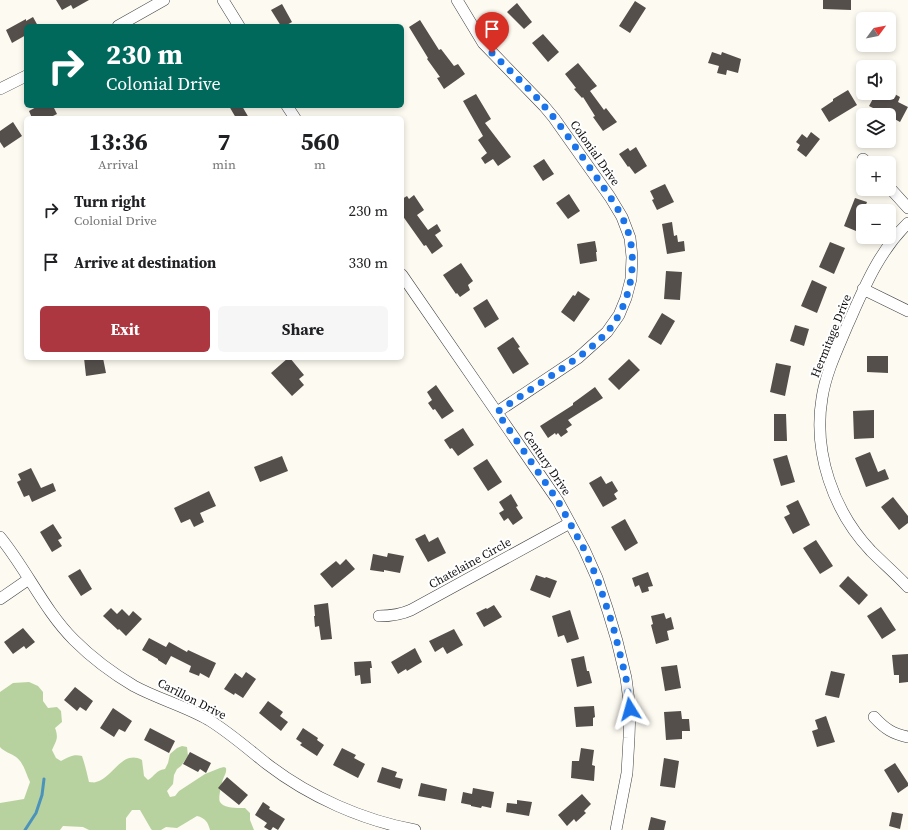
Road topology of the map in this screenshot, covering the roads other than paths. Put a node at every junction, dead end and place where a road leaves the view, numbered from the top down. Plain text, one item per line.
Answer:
1 (164, 0) edge
2 (223, 0) edge
3 (457, 0) edge
4 (122, 24) edge
5 (238, 24) edge
6 (24, 77) edge
7 (0, 89) edge
8 (896, 195) edge
9 (908, 208) edge
10 (908, 223) edge
11 (404, 278) edge
12 (863, 289) junction
13 (908, 311) edge
14 (497, 412) junction
15 (570, 523) junction
16 (0, 537) edge
17 (29, 579) junction
18 (908, 587) edge
19 (0, 599) edge
20 (379, 616) dead end
21 (874, 718) dead end
22 (908, 737) edge
23 (415, 830) edge
24 (616, 830) edge

1 - 4 street
2 - 5 street
3 - 14 street, Colonial Drive
6 - 7 street
8 - 9 street
10 - 12 street, Hermitage Drive
11 - 14 street, Century Drive
12 - 13 street
12 - 18 street, Hermitage Drive
14 - 15 street, Century Drive
15 - 20 street, Chatelaine Circle
15 - 24 street, Century Drive
16 - 17 street, Carillon Drive
17 - 19 street
17 - 23 street, Carillon Drive
21 - 22 street

